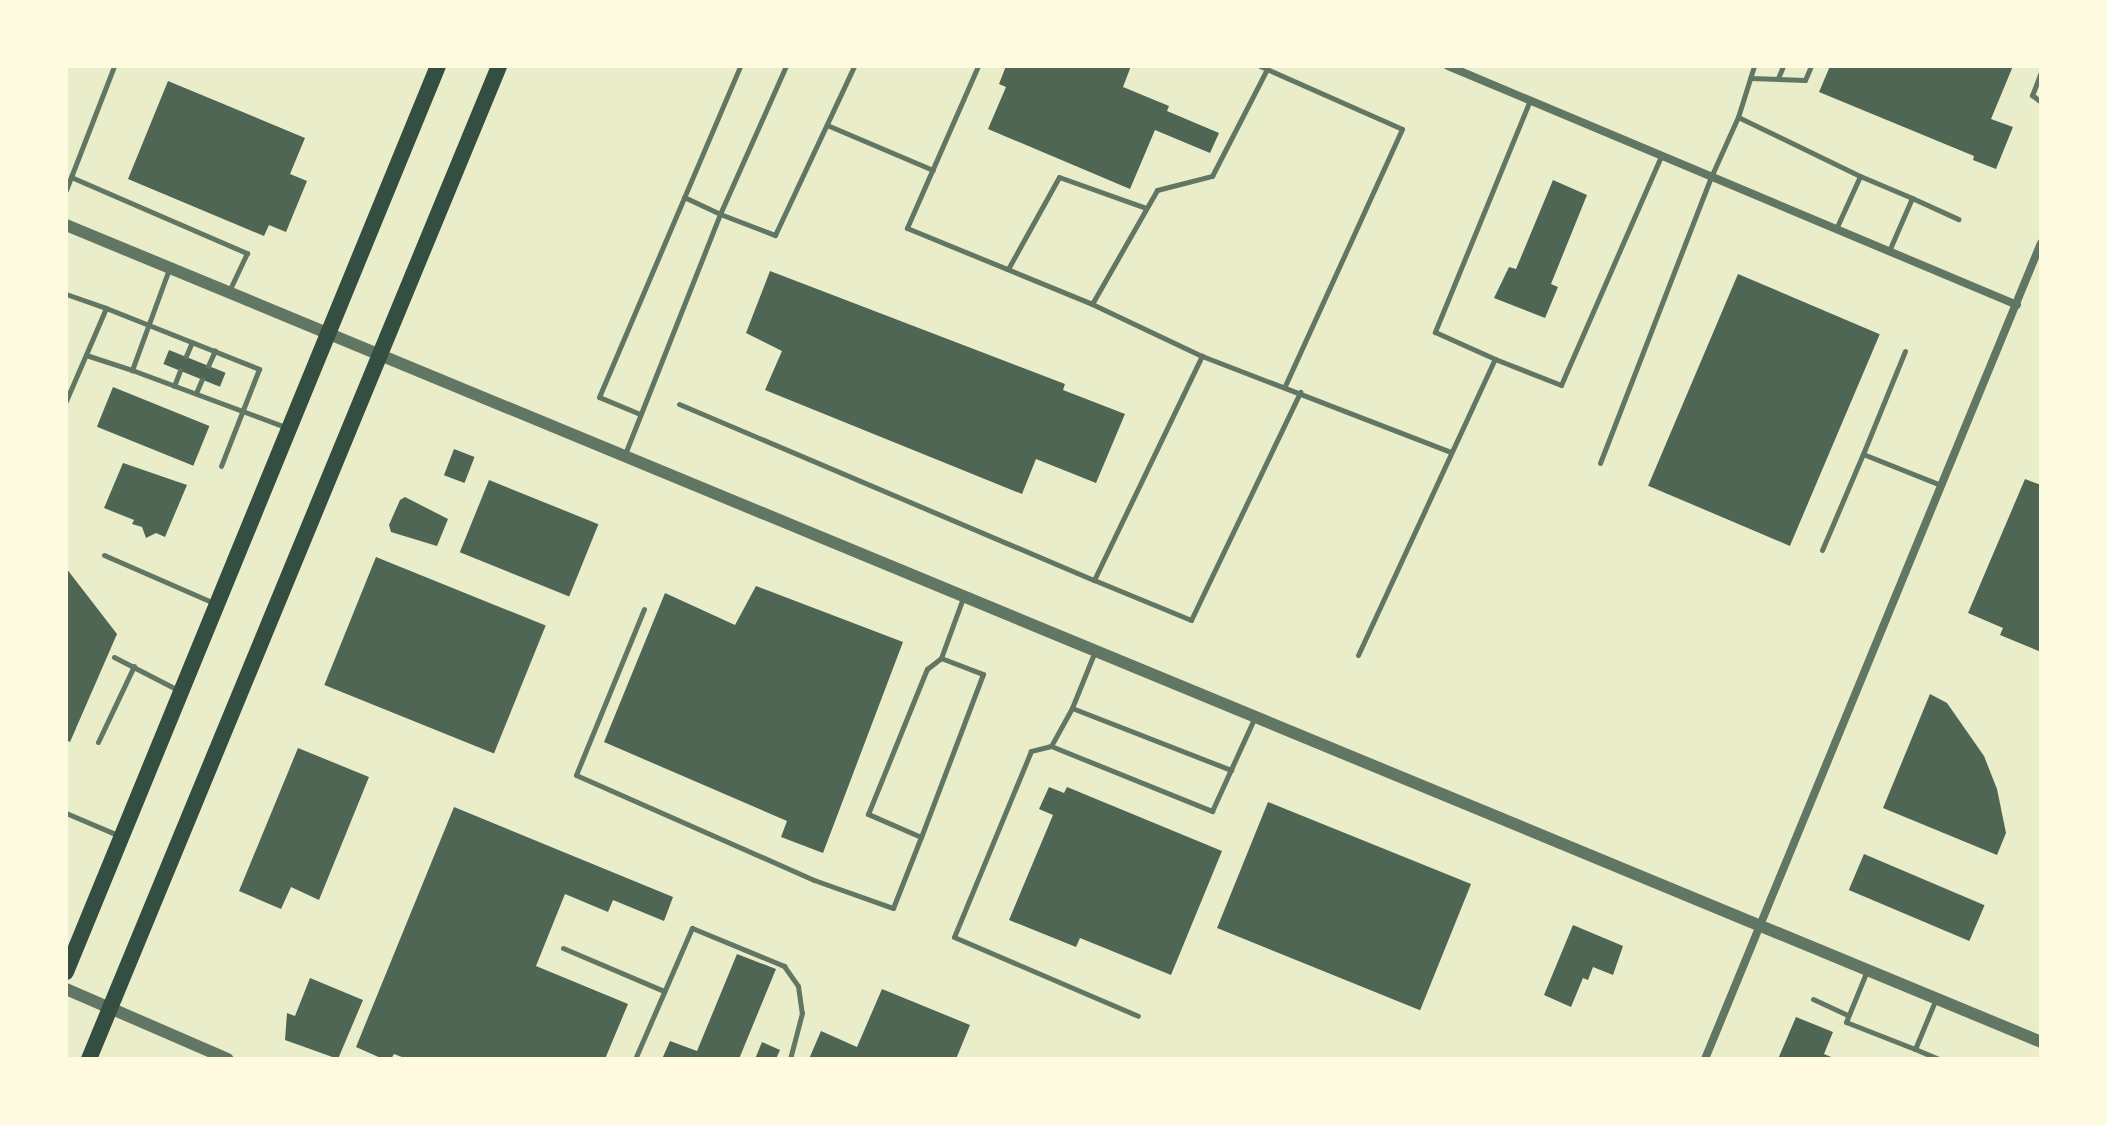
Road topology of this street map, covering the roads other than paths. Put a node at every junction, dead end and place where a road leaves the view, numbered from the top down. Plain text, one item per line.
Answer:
1 (114, 66) edge
2 (438, 66) edge
3 (499, 66) edge
4 (740, 66) edge
5 (786, 66) edge
6 (854, 66) edge
7 (978, 66) edge
8 (1260, 66) edge
9 (1448, 66) edge
10 (1754, 66) edge
11 (1783, 66) edge
12 (1811, 66) edge
13 (1267, 69) junction
14 (2041, 72) edge
15 (1750, 78) junction
16 (1778, 78) junction
17 (1530, 100) junction
18 (2041, 102) edge
19 (1738, 117) junction
20 (827, 125) junction
21 (1661, 156) junction
22 (933, 170) junction
23 (1860, 176) junction
24 (71, 177) junction
25 (1711, 177) junction
26 (66, 190) edge
27 (684, 197) junction
28 (1912, 198) junction
29 (1146, 208) junction
30 (720, 214) junction
31 (1958, 219) dead end
32 (66, 225) edge
33 (1836, 229) junction
34 (2041, 243) edge
35 (1889, 251) junction
36 (170, 268) junction
37 (1008, 269) junction
38 (229, 292) junction
39 (66, 294) edge
40 (1092, 304) junction
41 (2017, 305) junction
42 (106, 308) junction
43 (148, 325) junction
44 (327, 333) junction
45 (192, 342) junction
46 (215, 350) junction
47 (1905, 351) dead end
48 (86, 355) junction
49 (381, 355) junction
50 (186, 356) dead end
51 (1202, 356) junction
52 (1495, 359) junction
53 (208, 366) dead end
54 (132, 370) junction
55 (180, 370) dead end
56 (202, 379) dead end
57 (174, 386) junction
58 (1285, 386) junction
59 (1300, 392) junction
60 (196, 393) junction
61 (66, 401) edge
62 (679, 404) dead end
63 (242, 411) junction
64 (640, 414) junction
65 (288, 428) junction
66 (1451, 452) junction
67 (625, 454) junction
68 (1863, 454) junction
69 (1600, 463) dead end
70 (221, 466) dead end
71 (1942, 485) junction
72 (1822, 550) dead end
73 (104, 555) dead end
74 (1094, 580) junction
75 (963, 597) junction
76 (215, 603) junction
77 (644, 609) dead end
78 (1096, 650) junction
79 (1358, 655) dead end
80 (114, 657) dead end
81 (941, 658) junction
82 (134, 666) junction
83 (179, 691) junction
84 (1072, 708) junction
85 (1256, 716) junction
86 (98, 742) dead end
87 (1051, 746) junction
88 (1231, 770) junction
89 (66, 813) edge
90 (121, 836) junction
91 (921, 837) junction
92 (1760, 926) junction
93 (563, 948) dead end
94 (1867, 970) junction
95 (66, 972) edge
96 (66, 989) edge
97 (664, 991) junction
98 (1813, 999) dead end
99 (1936, 999) junction
100 (110, 1008) junction
101 (1849, 1015) junction
102 (1138, 1016) dead end
103 (2041, 1042) edge
104 (1915, 1049) junction
105 (89, 1059) edge
106 (228, 1059) edge
107 (635, 1059) edge
108 (790, 1059) edge
109 (1705, 1059) edge
110 (1939, 1059) edge

1 - 24 lane
2 - 44 main road
3 - 49 main road
4 - 27 lane
5 - 30 lane
6 - 20 lane
7 - 22 lane
8 - 13 lane
9 - 17 street
10 - 15 lane
11 - 16 lane
12 - 16 lane
13 - 29 lane
13 - 58 lane
14 - 18 lane
15 - 16 lane
15 - 19 lane
17 - 21 street
17 - 52 lane
19 - 23 lane
19 - 25 lane
20 - 22 lane
20 - 30 lane
21 - 25 street
21 - 52 lane
22 - 37 lane
23 - 28 lane
23 - 33 lane
24 - 26 lane
24 - 38 lane
25 - 33 street
25 - 69 lane
27 - 30 lane
27 - 64 lane
28 - 31 lane
28 - 35 lane
29 - 37 lane
29 - 40 lane
30 - 64 lane
32 - 36 street
33 - 35 street
34 - 41 street
35 - 41 street
36 - 38 street
36 - 43 lane
37 - 40 lane
38 - 44 street
39 - 42 lane
40 - 51 lane
41 - 71 street
42 - 43 lane
42 - 48 lane
43 - 45 lane
43 - 54 lane
44 - 49 street
44 - 65 main road
45 - 46 lane
45 - 50 lane
46 - 53 lane
46 - 63 lane
47 - 68 lane
48 - 54 lane
48 - 61 lane
49 - 67 street
49 - 100 main road
51 - 58 lane
51 - 74 lane
52 - 66 lane
54 - 57 lane
55 - 57 lane
56 - 60 lane
57 - 60 lane
58 - 59 lane
59 - 66 lane
59 - 74 lane
60 - 63 lane
62 - 74 lane
63 - 65 lane
63 - 70 lane
64 - 67 lane
65 - 76 main road
66 - 79 lane
67 - 75 street
68 - 71 lane
68 - 72 lane
71 - 92 street
73 - 76 lane
75 - 78 street
75 - 81 lane
76 - 83 main road
77 - 91 lane
78 - 84 lane
78 - 85 street
80 - 82 lane
81 - 91 lane
81 - 91 lane
82 - 83 lane
82 - 86 lane
83 - 90 main road
84 - 87 lane
84 - 88 lane
85 - 88 lane
85 - 92 street
87 - 88 lane
87 - 102 lane
89 - 90 lane
90 - 95 main road
92 - 94 street
92 - 109 street
93 - 97 lane
94 - 99 street
94 - 101 lane
96 - 100 street
97 - 107 lane
97 - 108 lane
98 - 101 lane
99 - 103 street
99 - 104 lane
100 - 105 main road
100 - 106 street
101 - 104 lane
104 - 110 lane

